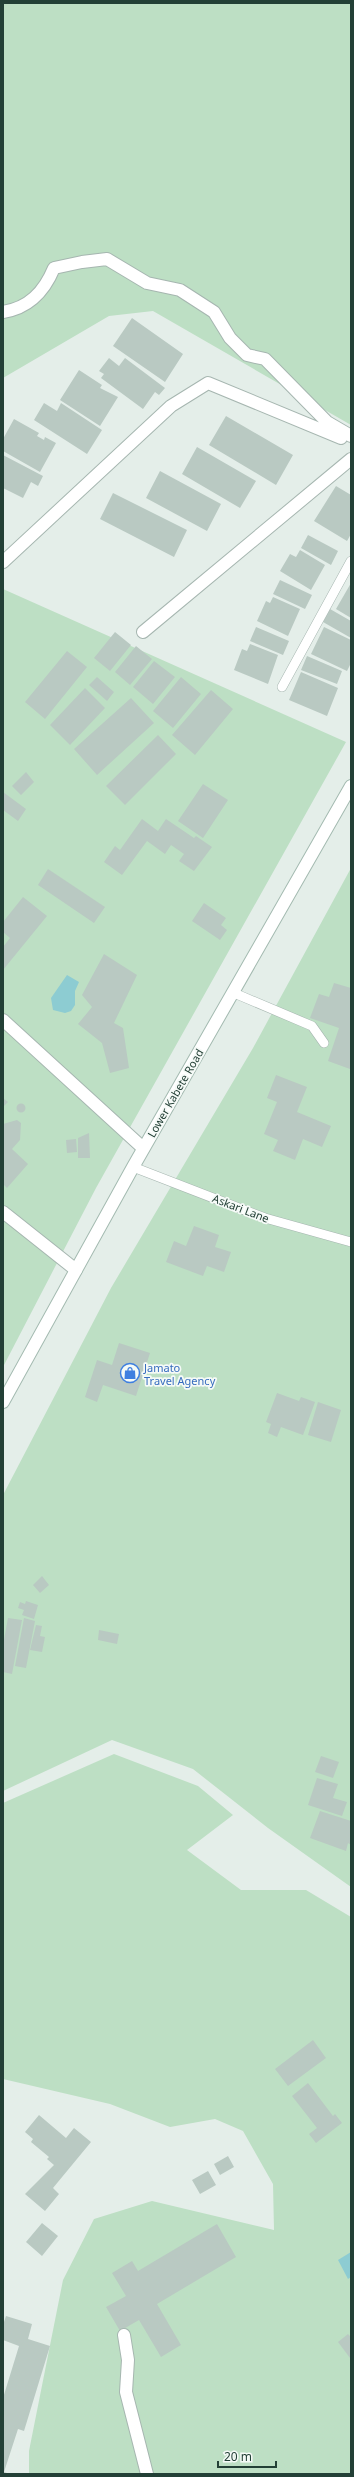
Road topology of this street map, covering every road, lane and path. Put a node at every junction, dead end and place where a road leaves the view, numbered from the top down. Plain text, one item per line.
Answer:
1 (3, 312) edge
2 (351, 436) edge
3 (351, 442) edge
4 (351, 459) edge
5 (351, 561) edge
6 (3, 562) edge
7 (143, 632) dead end
8 (282, 687) dead end
9 (351, 786) edge
10 (234, 993) junction
11 (3, 1020) edge
12 (324, 1043) dead end
13 (144, 1148) junction
14 (133, 1167) junction
15 (3, 1212) edge
16 (351, 1242) edge
17 (76, 1270) junction
18 (3, 1402) edge
19 (124, 2335) dead end
20 (147, 2474) edge

1 - 2 street
3 - 6 street
4 - 7 street
5 - 8 lane
9 - 10 street, Lower Kabete Road
10 - 12 lane
10 - 13 street, Lower Kabete Road
11 - 13 street
13 - 14 street, Lower Kabete Road
14 - 16 lane, Askari Lane
14 - 17 street, Lower Kabete Road
15 - 17 street
17 - 18 street, Lower Kabete Road
19 - 20 street

